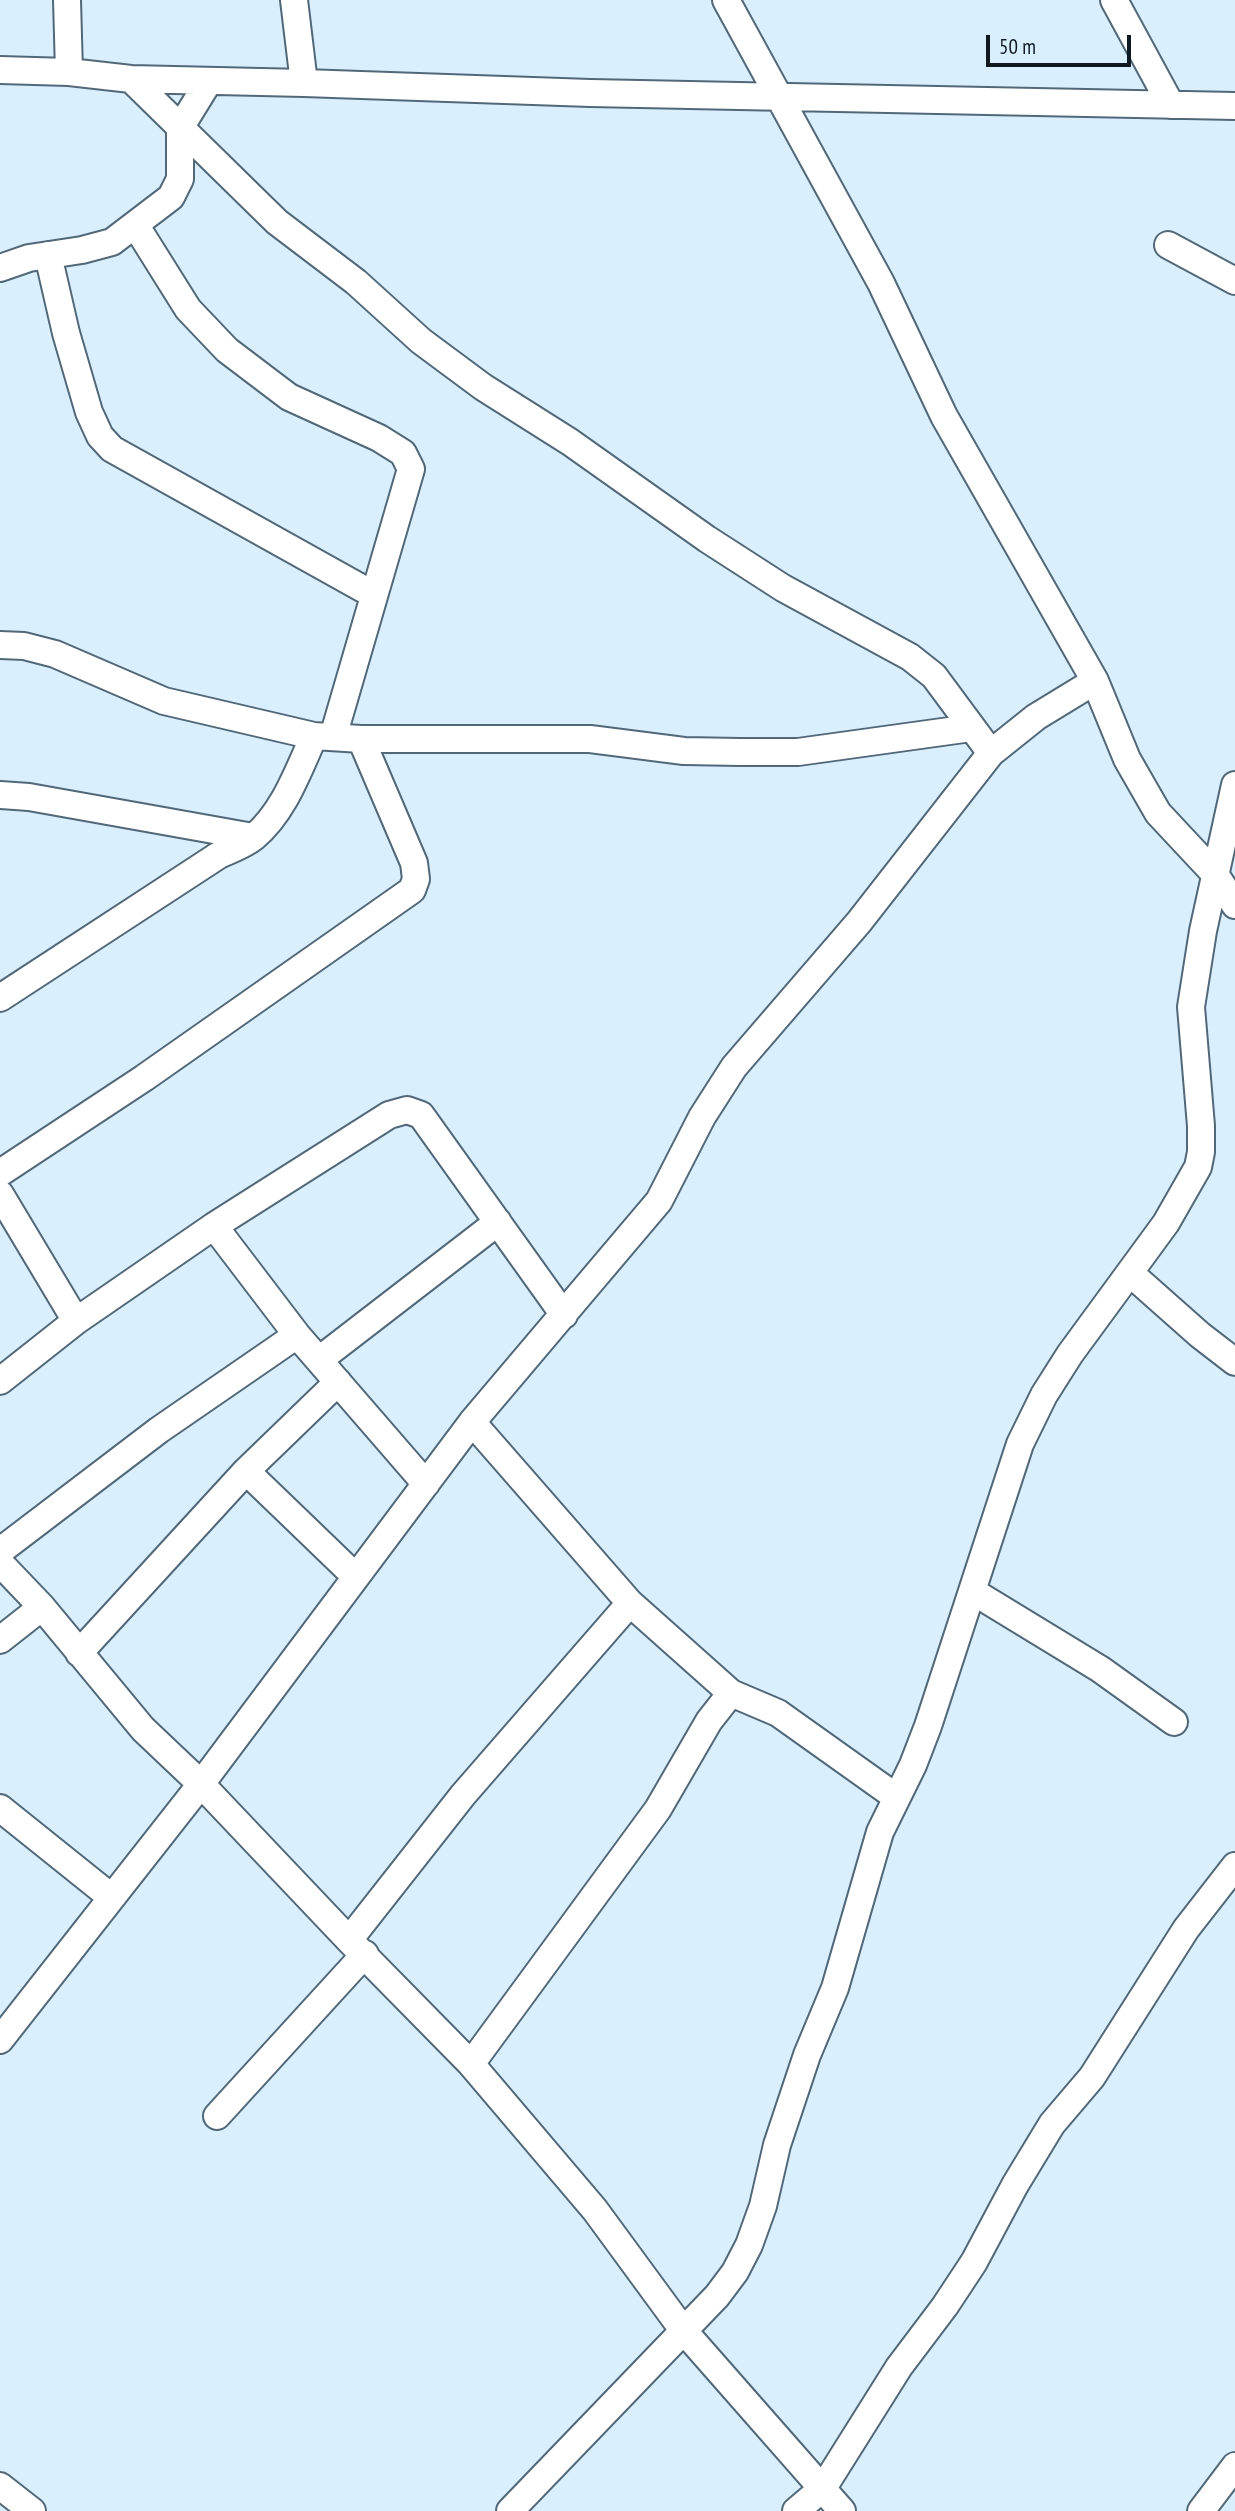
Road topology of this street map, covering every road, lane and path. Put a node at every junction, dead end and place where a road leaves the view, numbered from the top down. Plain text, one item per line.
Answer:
1 (66, 0) edge
2 (293, 0) edge
3 (726, 0) edge
4 (1115, 0) edge
5 (0, 70) edge
6 (69, 72) junction
7 (131, 79) junction
8 (209, 81) junction
9 (304, 83) junction
10 (779, 97) junction
11 (1171, 105) junction
12 (1235, 106) edge
13 (180, 128) junction
14 (135, 226) junction
15 (1167, 245) dead end
16 (48, 255) junction
17 (0, 268) edge
18 (1235, 281) edge
19 (374, 595) junction
20 (0, 645) edge
21 (1095, 681) junction
22 (971, 728) junction
23 (323, 737) junction
24 (361, 739) junction
25 (991, 752) junction
26 (1235, 785) edge
27 (0, 794) edge
28 (253, 837) junction
29 (1215, 874) junction
30 (1235, 905) edge
31 (0, 998) edge
32 (0, 1173) edge
33 (0, 1194) edge
34 (498, 1222) junction
35 (214, 1227) junction
36 (1130, 1273) junction
37 (564, 1315) junction
38 (76, 1321) junction
39 (297, 1335) junction
40 (319, 1360) junction
41 (1235, 1362) edge
42 (0, 1381) edge
43 (338, 1382) junction
44 (472, 1422) junction
45 (246, 1471) junction
46 (426, 1484) junction
47 (0, 1551) edge
48 (0, 1563) edge
49 (356, 1577) junction
50 (972, 1591) junction
51 (630, 1603) junction
52 (42, 1607) junction
53 (0, 1640) edge
54 (79, 1653) junction
55 (731, 1693) junction
56 (1174, 1722) dead end
57 (201, 1784) junction
58 (896, 1797) junction
59 (0, 1808) edge
60 (1235, 1866) edge
61 (111, 1897) junction
62 (357, 1947) junction
63 (4, 2025) edge
64 (471, 2064) junction
65 (217, 2116) dead end
66 (683, 2330) junction
67 (1235, 2466) edge
68 (0, 2487) edge
69 (823, 2488) junction
70 (32, 2511) edge
71 (510, 2511) edge
72 (796, 2511) edge
73 (842, 2511) edge
74 (1201, 2511) edge

1 - 6 street
2 - 9 street
3 - 10 street
4 - 11 street
5 - 6 street
6 - 7 street
7 - 8 street
7 - 13 street
8 - 9 street
8 - 13 street
9 - 10 street
10 - 11 street
10 - 21 street
11 - 12 street
13 - 14 street
13 - 22 street
14 - 16 street
14 - 19 street
15 - 18 street
16 - 17 street
16 - 19 street
19 - 23 street
20 - 23 street
21 - 25 street
21 - 29 street
22 - 24 street
22 - 25 street
23 - 24 street
23 - 28 street
24 - 32 street
25 - 37 street
26 - 29 street
27 - 28 street
28 - 31 street
29 - 30 street
29 - 36 street
33 - 38 street
34 - 35 street
34 - 37 street
34 - 40 street
35 - 38 street
35 - 39 street
36 - 41 street
36 - 50 street
37 - 44 street
38 - 42 street
39 - 40 street
39 - 47 street
40 - 43 street
43 - 45 street
43 - 46 street
44 - 46 street
44 - 51 street
45 - 49 street
45 - 54 street
46 - 49 street
48 - 52 street
49 - 57 street
50 - 56 street
50 - 58 street
51 - 55 street
51 - 62 street
52 - 53 street
52 - 54 street
54 - 57 street
55 - 58 street
55 - 64 street
57 - 61 street
57 - 62 street
58 - 66 street
59 - 61 street
60 - 69 street
61 - 63 street
62 - 64 street
62 - 65 street
64 - 66 street
66 - 69 street
66 - 71 street
67 - 74 street
68 - 70 street
69 - 72 street
69 - 73 street

